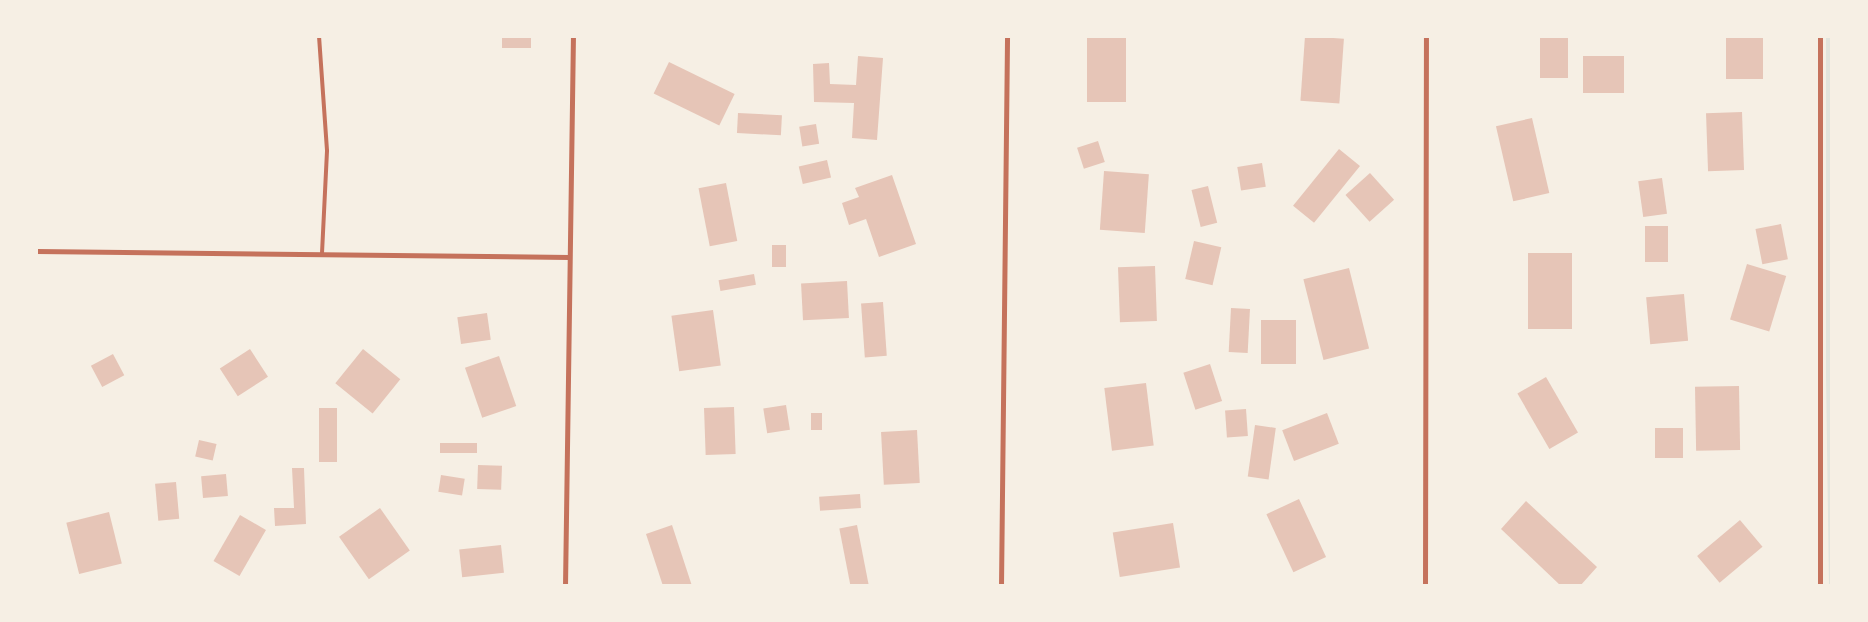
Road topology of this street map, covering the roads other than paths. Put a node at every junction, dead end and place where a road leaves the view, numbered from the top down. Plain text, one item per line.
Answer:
1 (319, 36) edge
2 (573, 36) edge
3 (1007, 36) edge
4 (1426, 36) edge
5 (1820, 36) edge
6 (36, 250) edge
7 (322, 255) junction
8 (569, 257) junction
9 (566, 586) edge
10 (1001, 586) edge
11 (1425, 586) edge
12 (1820, 586) edge

1 - 7 lane
2 - 8 street
3 - 10 street
4 - 11 street
5 - 12 street
6 - 7 street
7 - 8 street
8 - 9 street

